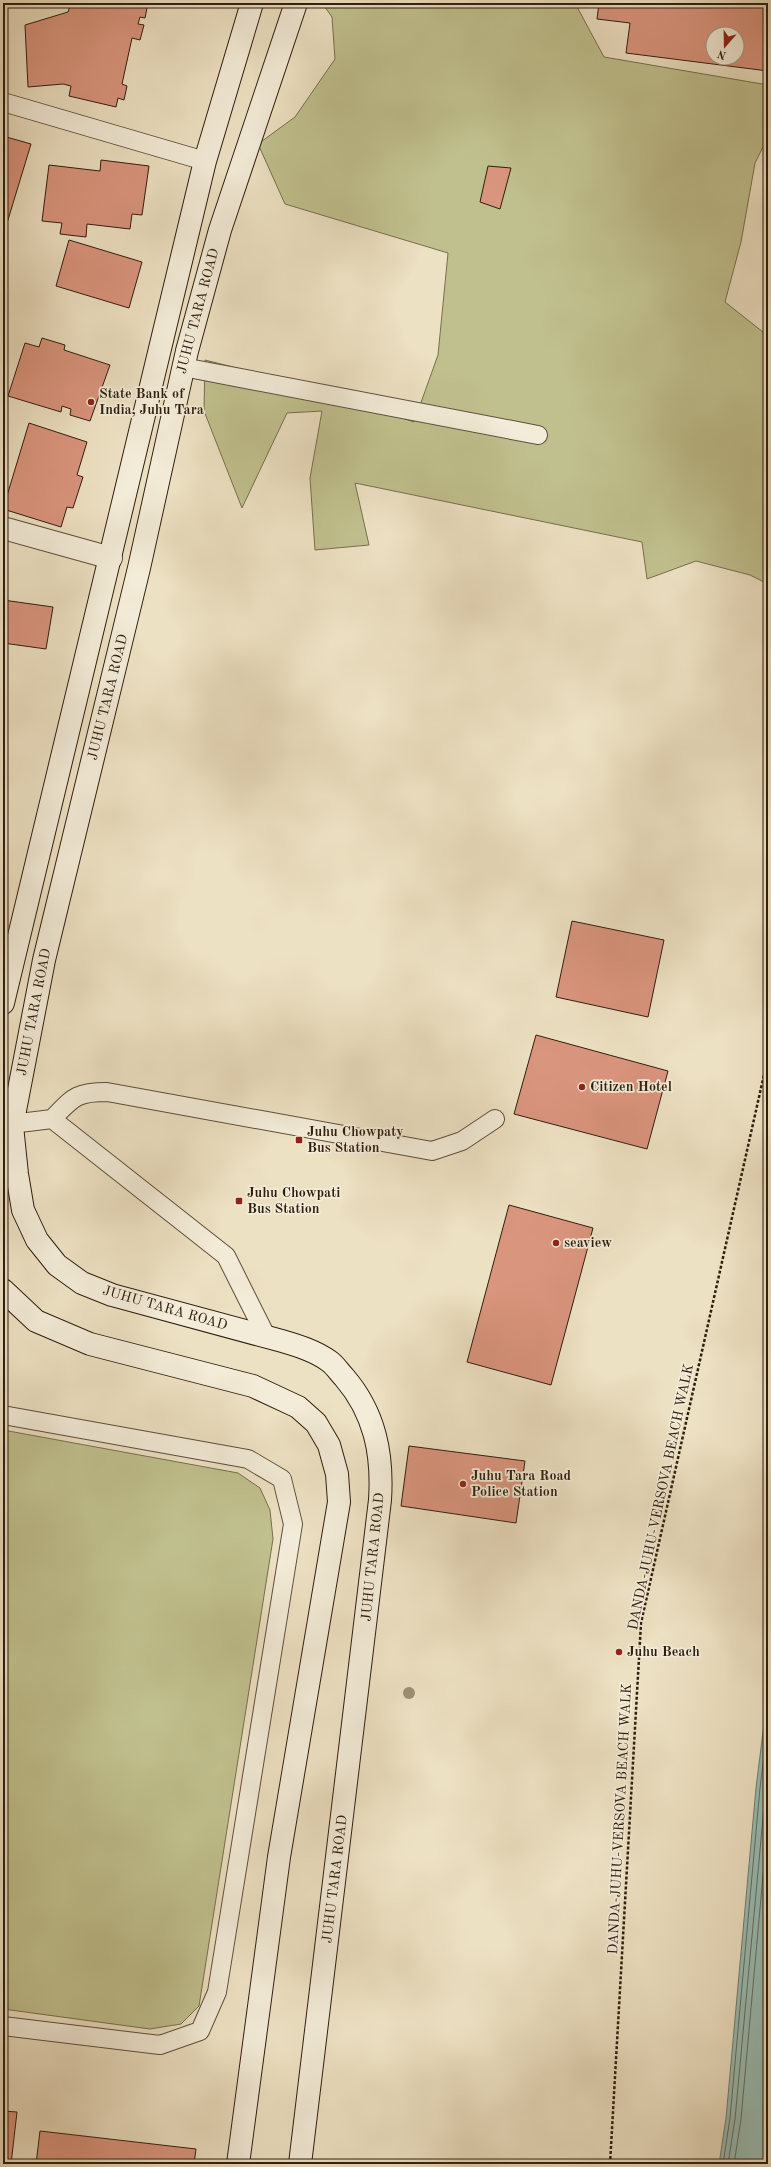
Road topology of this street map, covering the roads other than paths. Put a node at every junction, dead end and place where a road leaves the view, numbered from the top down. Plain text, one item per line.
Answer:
1 (252, 3) edge
2 (296, 3) edge
3 (3, 102) edge
4 (205, 161) junction
5 (183, 367) junction
6 (538, 435) dead end
7 (3, 528) edge
8 (111, 558) junction
9 (3, 1003) edge
10 (52, 1119) junction
11 (495, 1120) dead end
12 (8, 1126) edge
13 (3, 1290) edge
14 (266, 1336) junction
15 (3, 1415) edge
16 (3, 2026) edge
17 (238, 2164) edge
18 (300, 2164) edge

1 - 4 main road, JUHU TARA ROAD
2 - 5 main road, JUHU TARA ROAD
3 - 4 lane
4 - 8 main road, JUHU TARA ROAD
5 - 6 lane
5 - 12 main road, JUHU TARA ROAD
7 - 8 main road
8 - 9 main road, JUHU TARA ROAD
10 - 11 lane
10 - 12 lane
10 - 14 lane
12 - 14 main road, JUHU TARA ROAD
13 - 17 main road
14 - 18 main road, JUHU TARA ROAD
15 - 16 lane

